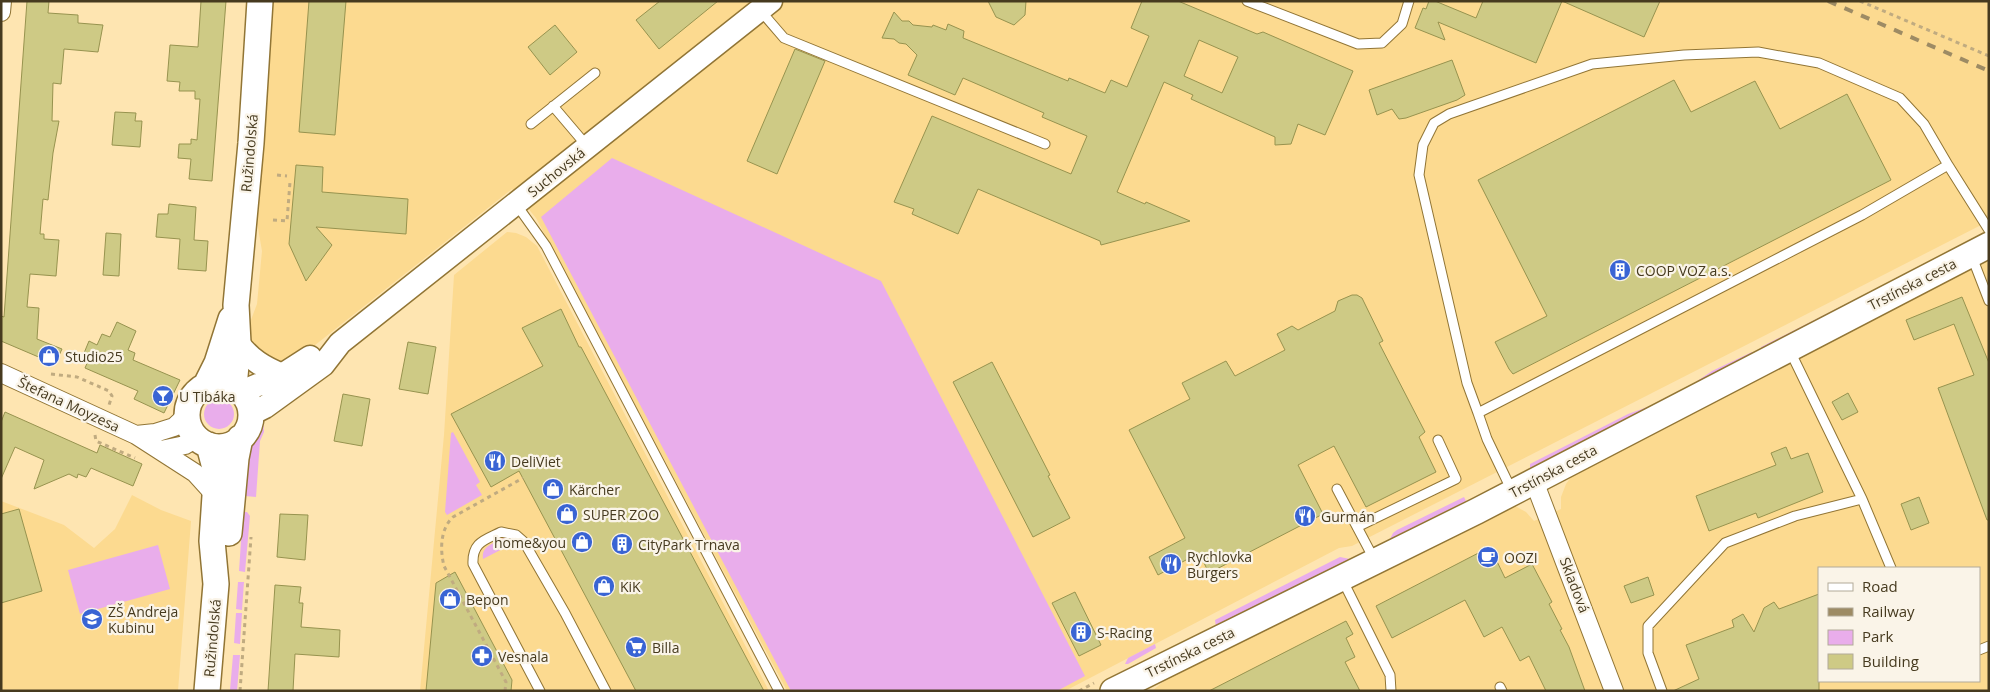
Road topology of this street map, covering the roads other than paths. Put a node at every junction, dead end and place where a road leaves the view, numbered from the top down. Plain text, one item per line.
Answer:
1 (2, 1) edge
2 (260, 1) edge
3 (1247, 1) edge
4 (1409, 1) edge
5 (761, 4) edge
6 (1, 12) edge
7 (595, 73) dead end
8 (553, 106) junction
9 (531, 124) dead end
10 (1045, 144) dead end
11 (587, 147) junction
12 (1948, 164) junction
13 (516, 204) junction
14 (1989, 230) edge
15 (1980, 250) edge
16 (1989, 301) edge
17 (236, 305) junction
18 (238, 343) junction
19 (340, 343) junction
20 (1789, 348) junction
21 (1, 373) edge
22 (282, 375) junction
23 (206, 385) junction
24 (242, 397) junction
25 (1478, 413) junction
26 (187, 415) junction
27 (136, 435) junction
28 (240, 438) junction
29 (1438, 440) dead end
30 (203, 442) junction
31 (161, 450) junction
32 (1523, 487) junction
33 (1337, 488) dead end
34 (214, 494) junction
35 (1862, 499) junction
36 (1357, 527) junction
37 (1375, 562) junction
38 (1891, 567) edge
39 (1342, 578) junction
40 (216, 584) junction
41 (207, 691) edge
42 (540, 691) edge
43 (606, 691) edge
44 (779, 691) edge
45 (1113, 691) edge
46 (1391, 691) edge
47 (1614, 691) edge
48 (1662, 691) edge

1 - 6 street
2 - 17 main road, Ružindolská
3 - 4 lane
5 - 10 lane
5 - 11 street, Suchovská
7 - 8 lane
8 - 9 lane
8 - 11 lane
11 - 13 street, Suchovská
12 - 14 lane
12 - 25 lane
12 - 25 lane
13 - 19 street, Suchovská
13 - 44 lane
15 - 16 lane
15 - 20 main road, Trstínska cesta
17 - 18 main road, Ružindolská
17 - 23 main road, Ružindolská
18 - 22 street
18 - 24 main road, Ružindolská
19 - 22 street, Suchovská
19 - 24 street, Suchovská
20 - 32 main road, Trstínska cesta
20 - 35 lane
21 - 27 street, Štefana Moyzesa
22 - 24 street, Suchovská
23 - 24 main road
23 - 26 main road
24 - 28 main road
25 - 32 lane
26 - 27 street, Štefana Moyzesa
26 - 30 main road
27 - 31 street, Štefana Moyzesa
28 - 30 main road
28 - 40 main road, Ružindolská
29 - 36 lane
30 - 31 street
30 - 34 main road, Ružindolská
31 - 34 street, Štefana Moyzesa
32 - 37 main road, Trstínska cesta
32 - 47 street, Skladová
33 - 36 lane
34 - 40 main road, Ružindolská
35 - 38 lane
35 - 48 lane
36 - 37 lane
37 - 39 main road, Trstínska cesta
39 - 45 main road, Trstínska cesta
39 - 46 lane
40 - 41 main road, Ružindolská
42 - 43 lane

